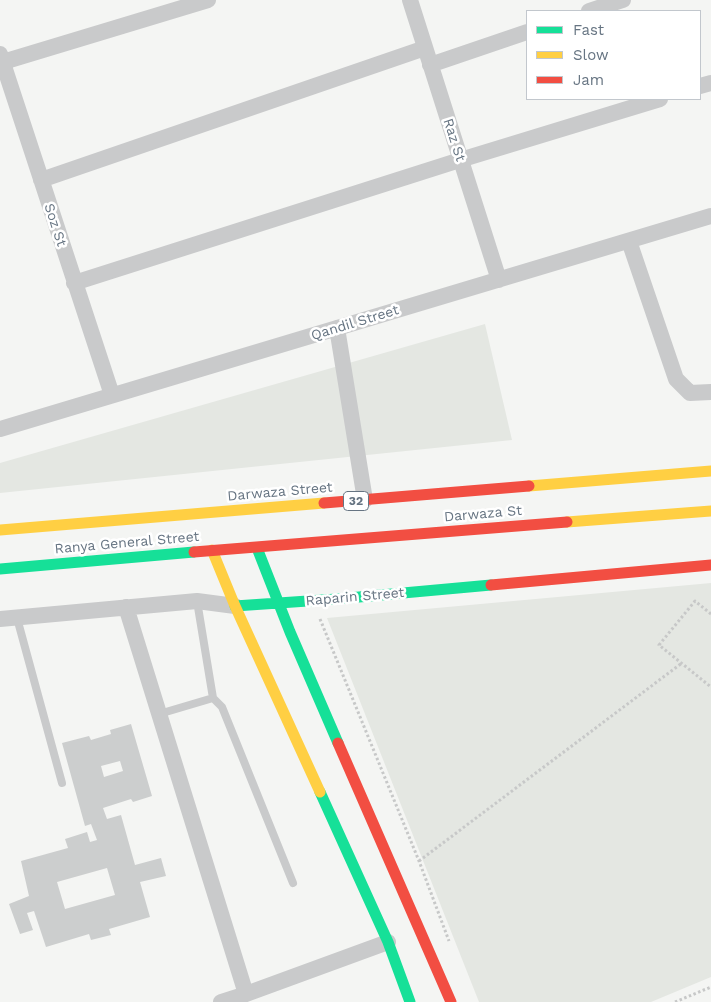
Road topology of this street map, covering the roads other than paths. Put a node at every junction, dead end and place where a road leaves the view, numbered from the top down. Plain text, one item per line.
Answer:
1 (208, 0) edge
2 (410, 0) edge
3 (623, 0) edge
4 (592, 10) edge
5 (526, 32) edge
6 (425, 48) junction
7 (1, 58) edge
8 (430, 65) junction
9 (657, 100) edge
10 (460, 160) junction
11 (40, 180) junction
12 (711, 216) edge
13 (629, 241) junction
14 (499, 280) junction
15 (74, 283) junction
16 (337, 328) junction
17 (711, 392) edge
18 (112, 396) junction
19 (0, 429) edge
20 (711, 470) edge
21 (365, 500) junction
22 (711, 511) edge
23 (0, 530) edge
24 (256, 548) junction
25 (212, 550) junction
26 (711, 565) edge
27 (0, 569) edge
28 (197, 601) junction
29 (278, 604) junction
30 (235, 606) junction
31 (126, 608) junction
32 (17, 618) junction
33 (0, 620) edge
34 (213, 698) junction
35 (159, 714) junction
36 (62, 783) dead end
37 (292, 883) dead end
38 (388, 942) junction
39 (246, 994) junction
40 (221, 1002) edge
41 (410, 1002) edge
42 (451, 1002) edge

1 - 7 street
2 - 6 street, Raz St
3 - 4 street
5 - 8 street
6 - 8 street, Raz St
6 - 11 street
7 - 11 street, Soz St
8 - 10 street, Raz St
9 - 10 street
10 - 14 street, Raz St
10 - 15 street
11 - 15 street, Soz St
12 - 13 street, Qandil Street
13 - 14 street, Qandil Street
13 - 17 street
14 - 16 street, Qandil Street
15 - 18 street, Soz St
16 - 18 street, Qandil Street
16 - 21 street
18 - 19 street, Qandil Street
20 - 21 main road, Darwaza Street / 32
21 - 23 main road, Darwaza Street / 32
22 - 24 main road, Darwaza St
24 - 25 main road, Ranya General Street
24 - 29 main road
25 - 27 main road, Ranya General Street
25 - 30 main road
26 - 29 main road, Raparin Street
28 - 30 street, Raparin Street
28 - 31 street, Raparin Street
28 - 34 lane
29 - 30 main road, Raparin Street
29 - 42 main road
30 - 38 main road
31 - 32 street, Raparin Street
31 - 35 street
32 - 33 street, Raparin Street
32 - 36 lane
34 - 35 lane
34 - 37 lane
35 - 39 street
38 - 39 street
38 - 41 main road
39 - 40 street

